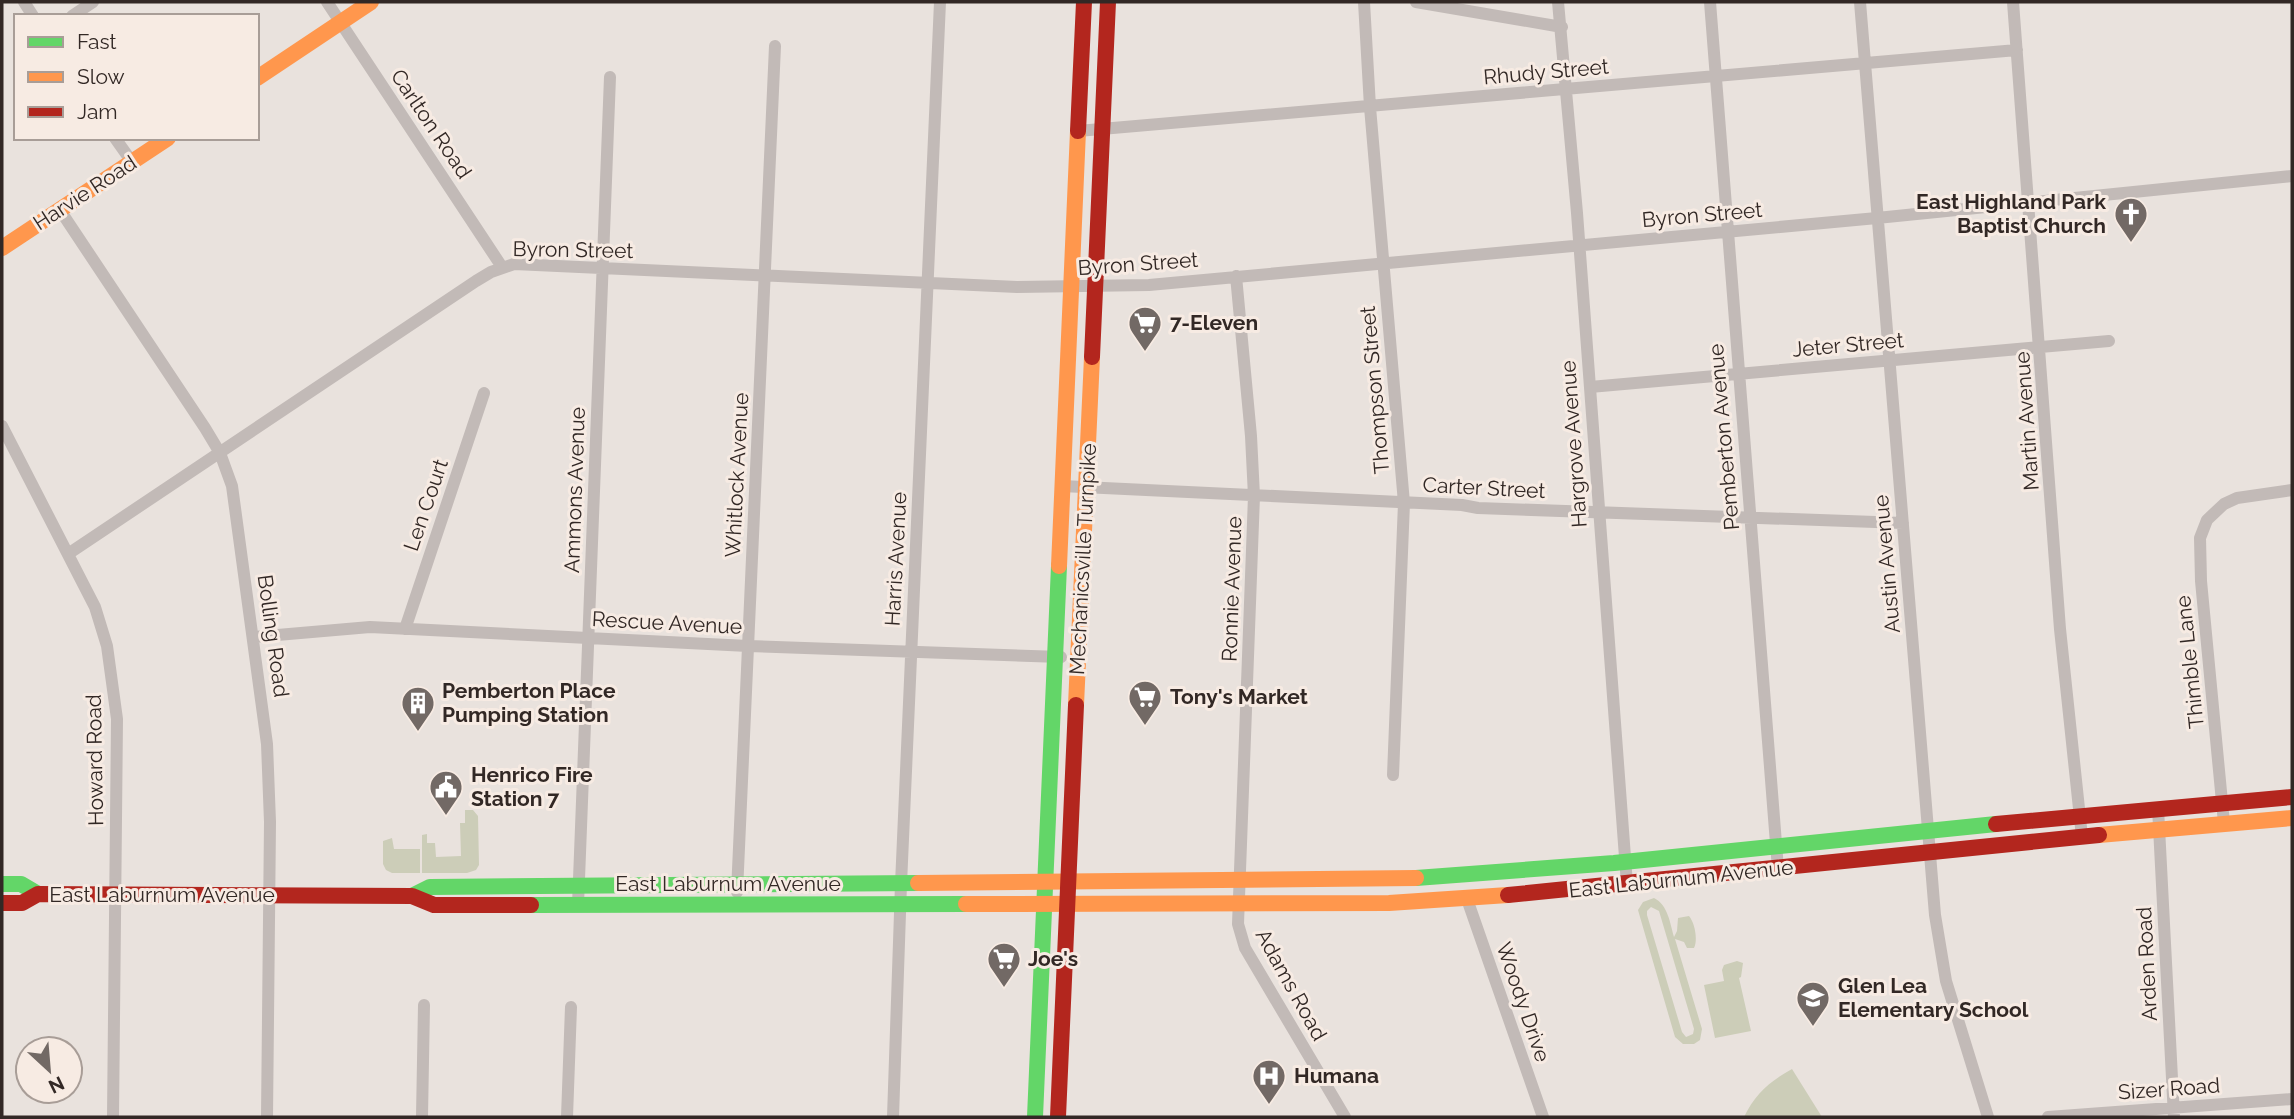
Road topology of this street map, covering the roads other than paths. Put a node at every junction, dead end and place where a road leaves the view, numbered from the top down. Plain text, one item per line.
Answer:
1 (93, 2) edge
2 (327, 2) edge
3 (371, 2) edge
4 (940, 2) edge
5 (1084, 2) edge
6 (1108, 2) edge
7 (1364, 2) edge
8 (1416, 2) edge
9 (1558, 2) edge
10 (1710, 2) edge
11 (1860, 2) edge
12 (2013, 2) edge
13 (75, 14) edge
14 (341, 23) junction
15 (1562, 27) junction
16 (775, 46) dead end
17 (2017, 50) junction
18 (1865, 65) junction
19 (1716, 77) junction
20 (259, 78) edge
21 (610, 78) dead end
22 (1566, 90) junction
23 (1370, 107) junction
24 (1102, 129) junction
25 (1078, 131) junction
26 (116, 140) edge
27 (165, 140) edge
28 (132, 163) junction
29 (2292, 176) edge
30 (2028, 204) junction
31 (60, 210) junction
32 (1877, 218) junction
33 (1727, 232) junction
34 (1579, 245) junction
35 (2, 248) edge
36 (1383, 262) junction
37 (502, 267) junction
38 (604, 269) junction
39 (765, 276) junction
40 (1237, 276) junction
41 (928, 283) junction
42 (1072, 287) junction
43 (1094, 287) junction
44 (2109, 341) dead end
45 (2040, 347) junction
46 (1888, 360) junction
47 (1738, 374) junction
48 (1590, 387) junction
49 (484, 393) dead end
50 (2, 426) edge
51 (220, 453) junction
52 (1062, 486) junction
53 (1086, 488) junction
54 (2292, 490) edge
55 (1254, 495) junction
56 (1404, 503) junction
57 (1598, 512) junction
58 (1750, 518) junction
59 (1903, 523) junction
60 (68, 554) junction
61 (405, 629) junction
62 (254, 637) junction
63 (588, 639) junction
64 (748, 646) junction
65 (911, 653) junction
66 (1055, 657) junction
67 (1078, 658) junction
68 (1393, 775) dead end
69 (2292, 797) edge
70 (2222, 802) junction
71 (2158, 808) junction
72 (2079, 816) junction
73 (2292, 818) edge
74 (2224, 824) junction
75 (2159, 830) junction
76 (1928, 833) junction
77 (2082, 837) junction
78 (1776, 848) junction
79 (1930, 853) junction
80 (1626, 863) junction
81 (1777, 869) junction
82 (1240, 883) junction
83 (2, 884) edge
84 (738, 884) junction
85 (901, 884) junction
86 (1046, 884) junction
87 (1069, 884) junction
88 (1627, 884) junction
89 (579, 886) junction
90 (38, 894) junction
91 (115, 894) junction
92 (269, 895) junction
93 (412, 896) junction
94 (1467, 899) junction
95 (2, 903) edge
96 (901, 904) junction
97 (1045, 904) junction
98 (1238, 904) junction
99 (578, 905) junction
100 (737, 905) junction
101 (1068, 905) junction
102 (424, 1005) dead end
103 (571, 1007) dead end
104 (2292, 1099) edge
105 (2174, 1112) edge
106 (113, 1117) edge
107 (267, 1117) edge
108 (422, 1117) edge
109 (567, 1117) edge
110 (893, 1117) edge
111 (1035, 1117) edge
112 (1058, 1117) edge
113 (1345, 1117) edge
114 (1543, 1117) edge
115 (1988, 1117) edge
116 (2048, 1117) edge

1 - 13 street
2 - 14 street, Carlton Road
3 - 14 main road
4 - 41 street, Harris Avenue
5 - 25 main road, Mechanicsville Turnpike
6 - 24 main road, Mechanicsville Turnpike
7 - 23 street, Thompson Street
8 - 15 street
9 - 15 street, Hargrove Avenue
10 - 19 street, Pemberton Avenue
11 - 18 street, Austin Avenue
12 - 17 street, Martin Avenue
14 - 20 main road
14 - 37 street, Carlton Road
15 - 22 street, Hargrove Avenue
16 - 39 street, Whitlock Avenue
17 - 18 street, Rhudy Street
17 - 30 street, Martin Avenue
18 - 19 street, Rhudy Street
18 - 32 street, Austin Avenue
19 - 22 street, Rhudy Street
19 - 33 street, Pemberton Avenue
21 - 38 street, Ammons Avenue
22 - 23 street, Rhudy Street
22 - 34 street, Hargrove Avenue
23 - 24 street, Rhudy Street
23 - 36 street, Thompson Street
24 - 25 street, Rhudy Street
24 - 43 main road, Mechanicsville Turnpike
25 - 42 main road, Mechanicsville Turnpike
26 - 28 street
27 - 28 main road, Harvie Road
28 - 31 main road, Harvie Road
29 - 30 street, Byron Street
30 - 32 street, Byron Street
30 - 45 street, Martin Avenue
31 - 35 main road, Harvie Road
31 - 51 street, Bolling Road
32 - 33 street, Byron Street
32 - 46 street, Austin Avenue
33 - 34 street, Byron Street
33 - 47 street, Pemberton Avenue
34 - 36 street, Byron Street
34 - 48 street, Hargrove Avenue
36 - 40 street, Byron Street
36 - 56 street, Thompson Street
37 - 38 street, Byron Street
37 - 51 street, Byron Street
38 - 39 street, Byron Street
38 - 63 street, Ammons Avenue
39 - 41 street, Byron Street
39 - 64 street, Whitlock Avenue
40 - 43 street, Byron Street
40 - 55 street, Ronnie Avenue
41 - 42 street, Byron Street
41 - 65 street, Harris Avenue
42 - 43 street, Byron Street
42 - 52 main road, Mechanicsville Turnpike
43 - 53 main road, Mechanicsville Turnpike
44 - 45 street, Jeter Street
45 - 46 street, Jeter Street
45 - 72 street, Martin Avenue
46 - 47 street, Jeter Street
46 - 59 street, Austin Avenue
47 - 48 street, Jeter Street
47 - 58 street, Pemberton Avenue
48 - 57 street, Hargrove Avenue
49 - 61 street, Len Court
50 - 60 street, Howard Road
51 - 60 street, Byron Street
51 - 62 street, Bolling Road
52 - 53 street, Carter Street
52 - 66 main road, Mechanicsville Turnpike
53 - 55 street, Carter Street
53 - 67 main road, Mechanicsville Turnpike
54 - 70 street, Thimble Lane
55 - 56 street, Carter Street
55 - 82 street, Ronnie Avenue
56 - 57 street, Carter Street
56 - 68 street, Thompson Street
57 - 58 street, Carter Street
57 - 80 street, Hargrove Avenue
58 - 59 street, Carter Street
58 - 78 street, Pemberton Avenue
59 - 76 street, Austin Avenue
60 - 91 street, Howard Road
61 - 62 street, Rescue Avenue
61 - 63 street, Rescue Avenue
62 - 92 street, Bolling Road
63 - 64 street, Rescue Avenue
63 - 89 street, Ammons Avenue
64 - 65 street, Rescue Avenue
64 - 84 street, Whitlock Avenue
65 - 66 street, Rescue Avenue
65 - 85 street, Harris Avenue
66 - 67 street, Rescue Avenue
66 - 86 main road, Mechanicsville Turnpike
67 - 87 main road, Mechanicsville Turnpike
69 - 70 main road, East Laburnum Avenue
70 - 71 main road, East Laburnum Avenue
70 - 74 street, Thimble Lane
71 - 72 main road, East Laburnum Avenue
71 - 75 street, Arden Road
72 - 76 main road, East Laburnum Avenue
72 - 77 street, Martin Avenue
73 - 74 main road, East Laburnum Avenue
74 - 75 main road, East Laburnum Avenue
75 - 77 main road, East Laburnum Avenue
75 - 105 street, Arden Road
76 - 78 main road, East Laburnum Avenue
76 - 79 street, Austin Avenue
77 - 79 main road, East Laburnum Avenue
78 - 80 main road, East Laburnum Avenue
78 - 81 street, Pemberton Avenue
79 - 81 main road, East Laburnum Avenue
79 - 115 street, Austin Avenue
80 - 82 main road, East Laburnum Avenue
80 - 88 street, Hargrove Avenue
81 - 88 main road, East Laburnum Avenue
82 - 87 main road, East Laburnum Avenue
82 - 98 street, Ronnie Avenue
83 - 90 main road, East Laburnum Avenue
84 - 85 main road, East Laburnum Avenue
84 - 89 main road, East Laburnum Avenue
84 - 100 street, Whitlock Avenue
85 - 86 main road, East Laburnum Avenue
85 - 96 street, Harris Avenue
86 - 87 main road, East Laburnum Avenue
86 - 97 main road, Mechanicsville Turnpike
87 - 101 main road, Mechanicsville Turnpike
88 - 94 main road, East Laburnum Avenue
89 - 93 main road, East Laburnum Avenue
89 - 99 street, Ammons Avenue
90 - 91 main road, East Laburnum Avenue
90 - 95 main road, East Laburnum Avenue
91 - 92 main road, East Laburnum Avenue
91 - 106 street, Howard Road
92 - 93 main road, East Laburnum Avenue
92 - 107 street, Bolling Road
93 - 99 main road, East Laburnum Avenue
94 - 98 main road, East Laburnum Avenue
94 - 114 street, Woody Drive
96 - 97 main road, East Laburnum Avenue
96 - 100 main road, East Laburnum Avenue
96 - 110 street, Harris Avenue
97 - 101 main road, East Laburnum Avenue
97 - 111 main road, Mechanicsville Turnpike
98 - 101 main road, East Laburnum Avenue
98 - 113 street, Adams Road
99 - 100 main road, East Laburnum Avenue
101 - 112 main road, Mechanicsville Turnpike
102 - 108 street
103 - 109 street
104 - 105 street, Sizer Road
105 - 116 street, Sizer Road

